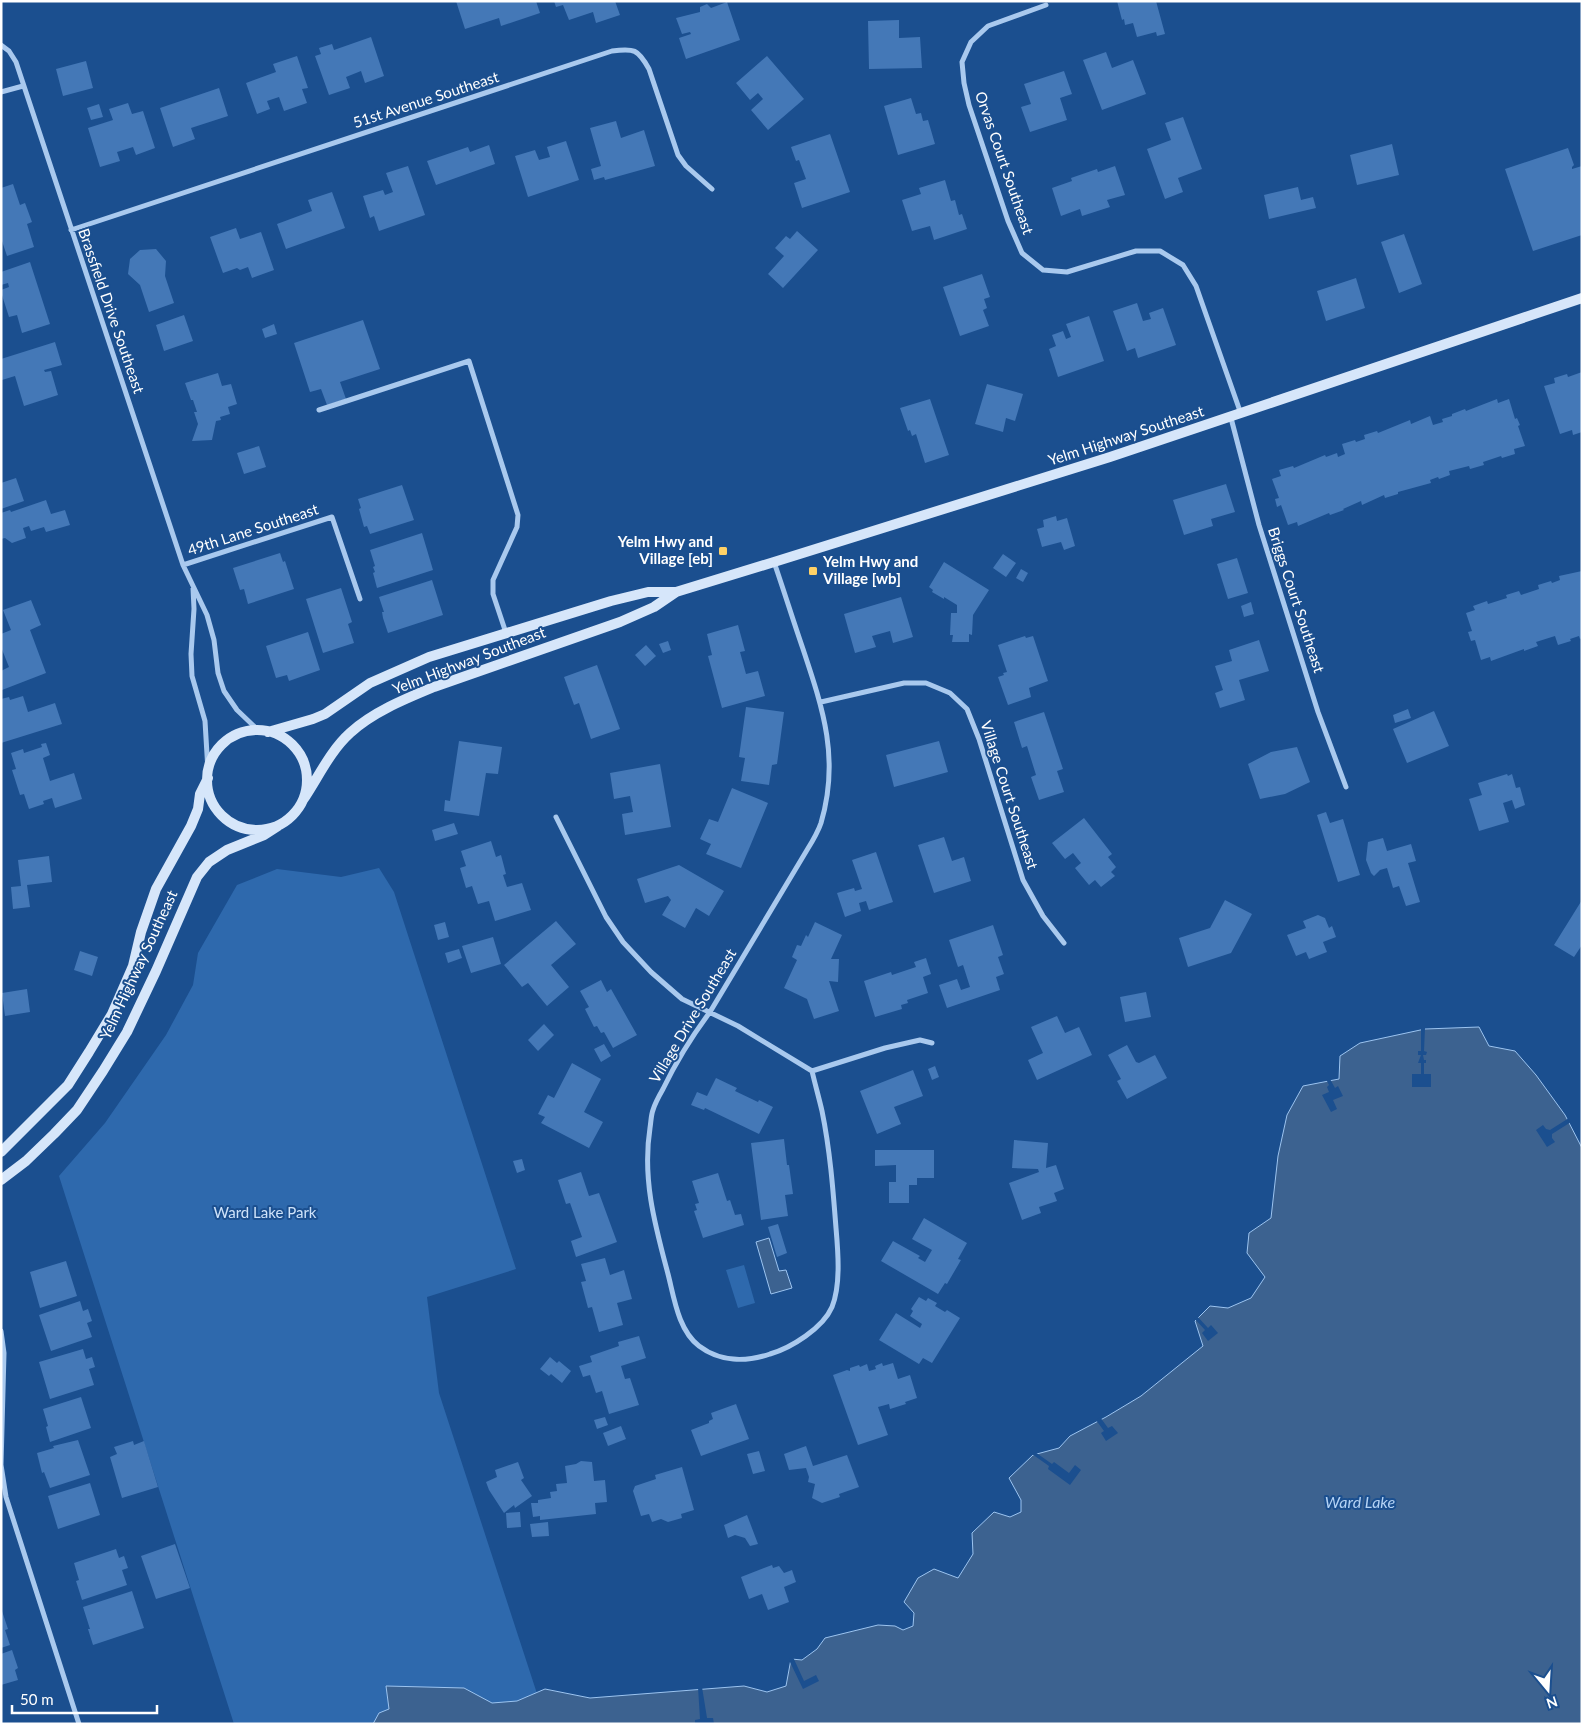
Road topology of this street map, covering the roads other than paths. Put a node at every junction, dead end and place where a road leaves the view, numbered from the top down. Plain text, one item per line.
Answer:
1 (1046, 5) dead end
2 (1, 45) edge
3 (23, 86) junction
4 (1, 92) edge
5 (712, 189) dead end
6 (71, 230) junction
7 (1582, 298) edge
8 (319, 410) dead end
9 (1236, 416) junction
10 (774, 562) junction
11 (183, 565) junction
12 (193, 588) junction
13 (676, 592) junction
14 (360, 599) dead end
15 (506, 633) junction
16 (821, 702) junction
17 (264, 731) junction
18 (208, 774) junction
19 (1346, 786) dead end
20 (303, 800) junction
21 (556, 817) dead end
22 (278, 826) junction
23 (1064, 943) dead end
24 (710, 1012) junction
25 (932, 1043) dead end
26 (812, 1071) junction
27 (1, 1152) edge
28 (1, 1180) edge
29 (1, 1331) edge
30 (79, 1724) edge

1 - 9 street, Orvas Court Southeast
2 - 3 street, Brassfield Drive Southeast
3 - 4 street
3 - 6 street, Brassfield Drive Southeast
5 - 6 street, 51st Avenue Southeast
6 - 11 street, Brassfield Drive Southeast
7 - 9 main road, Yelm Highway Southeast
8 - 15 street
9 - 10 main road, Yelm Highway Southeast
9 - 19 street, Briggs Court Southeast
10 - 13 main road, Yelm Highway Southeast
10 - 16 street, Village Drive Southeast
11 - 12 street, Brassfield Drive Southeast
11 - 14 street, 49th Lane Southeast
12 - 17 street, Brassfield Drive Southeast
12 - 18 street, Brassfield Drive Southeast
13 - 15 main road, Yelm Highway Southeast
13 - 20 main road, Yelm Highway Southeast
15 - 17 main road, Yelm Highway Southeast
16 - 23 street, Village Court Southeast
16 - 24 street, Village Drive Southeast
17 - 18 main road
17 - 20 main road
18 - 22 main road
18 - 27 main road, Yelm Highway Southeast
20 - 22 main road
21 - 24 street
22 - 28 main road, Yelm Highway Southeast
24 - 26 street
24 - 26 street, Village Drive Southeast
25 - 26 street
29 - 30 street

